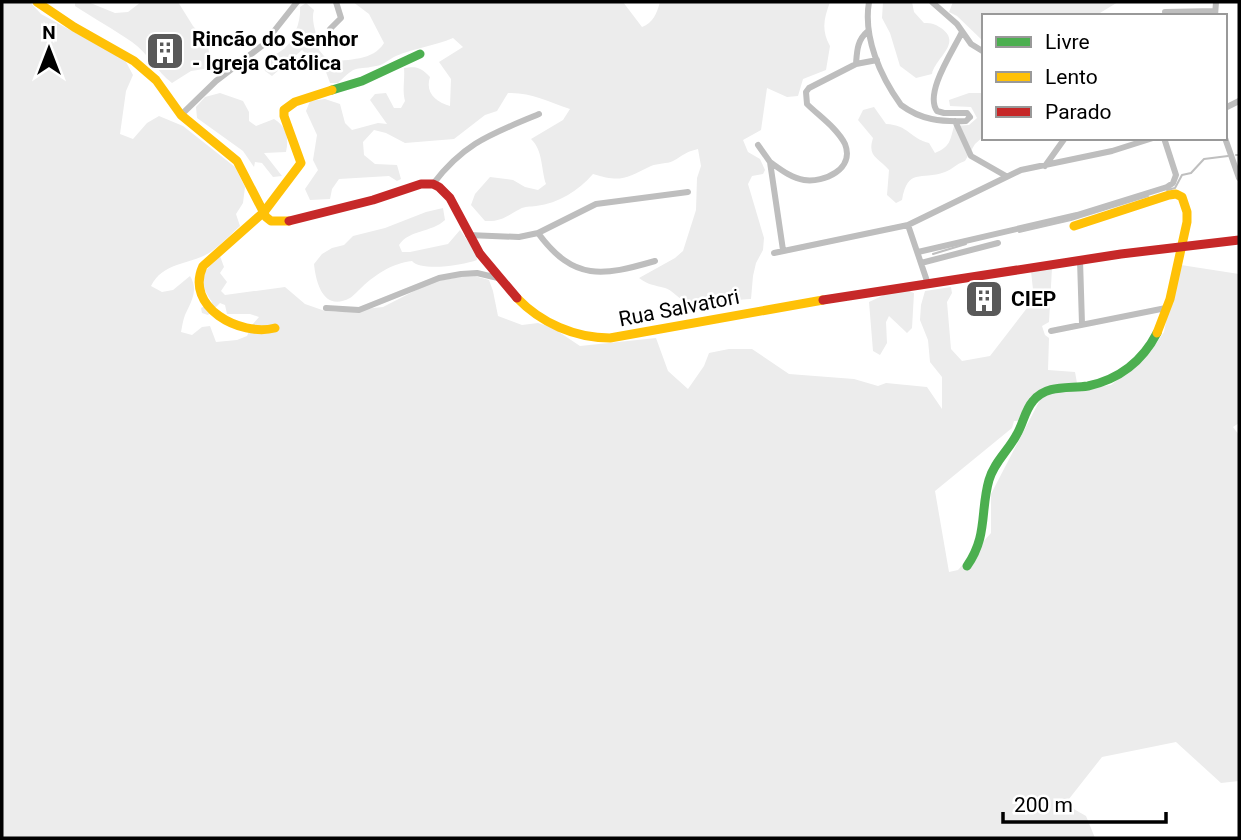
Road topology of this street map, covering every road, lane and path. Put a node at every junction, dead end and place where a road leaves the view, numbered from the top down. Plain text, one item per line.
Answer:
1 (37, 2) edge
2 (297, 2) edge
3 (336, 2) edge
4 (869, 2) edge
5 (932, 2) edge
6 (1216, 2) edge
7 (1166, 12) dead end
8 (1215, 13) edge
9 (330, 29) dead end
10 (868, 31) junction
11 (962, 32) junction
12 (982, 51) edge
13 (420, 54) dead end
14 (877, 60) junction
15 (856, 64) junction
16 (539, 114) dead end
17 (181, 116) junction
18 (955, 121) junction
19 (1064, 140) edge
20 (1146, 140) edge
21 (1165, 140) edge
22 (1226, 140) edge
23 (758, 145) dead end
24 (1239, 150) edge
25 (1231, 152) junction
26 (770, 162) junction
27 (1045, 166) junction
28 (1006, 176) junction
29 (1239, 178) edge
30 (433, 184) junction
31 (688, 192) dead end
32 (264, 212) junction
33 (908, 225) junction
34 (1074, 226) dead end
35 (538, 233) junction
36 (468, 235) junction
37 (1239, 240) edge
38 (998, 243) dead end
39 (1181, 246) junction
40 (783, 250) junction
41 (774, 253) dead end
42 (918, 253) junction
43 (1080, 260) junction
44 (655, 261) dead end
45 (921, 263) junction
46 (498, 278) junction
47 (928, 284) junction
48 (326, 308) dead end
49 (1166, 308) junction
50 (1082, 324) junction
51 (275, 328) dead end
52 (1051, 331) dead end
53 (967, 566) dead end

1 - 17 street
2 - 17 street
3 - 9 street
4 - 10 street
5 - 11 street
6 - 8 street
7 - 8 street
10 - 14 street
10 - 15 street
11 - 12 street
11 - 18 street
13 - 32 street
14 - 15 street
14 - 18 street
15 - 26 street
16 - 30 street
17 - 32 street
18 - 28 street
19 - 27 street
20 - 27 street
21 - 42 street
22 - 25 street
23 - 26 street
24 - 25 street
25 - 29 street
26 - 40 street
27 - 28 street
28 - 33 street
30 - 32 street
30 - 36 street, Rua Salvatori
31 - 35 street
32 - 51 street
33 - 40 street
33 - 42 street
34 - 39 street
35 - 36 street
35 - 44 street
36 - 46 street, Rua Salvatori
37 - 39 street, Rua Salvatori
38 - 45 street
39 - 43 street, Rua Salvatori
39 - 49 street
40 - 41 street
42 - 45 street
43 - 47 street, Rua Salvatori
43 - 50 street
45 - 47 street
46 - 47 street, Rua Salvatori
46 - 48 street
49 - 50 street
49 - 53 street
50 - 52 street

